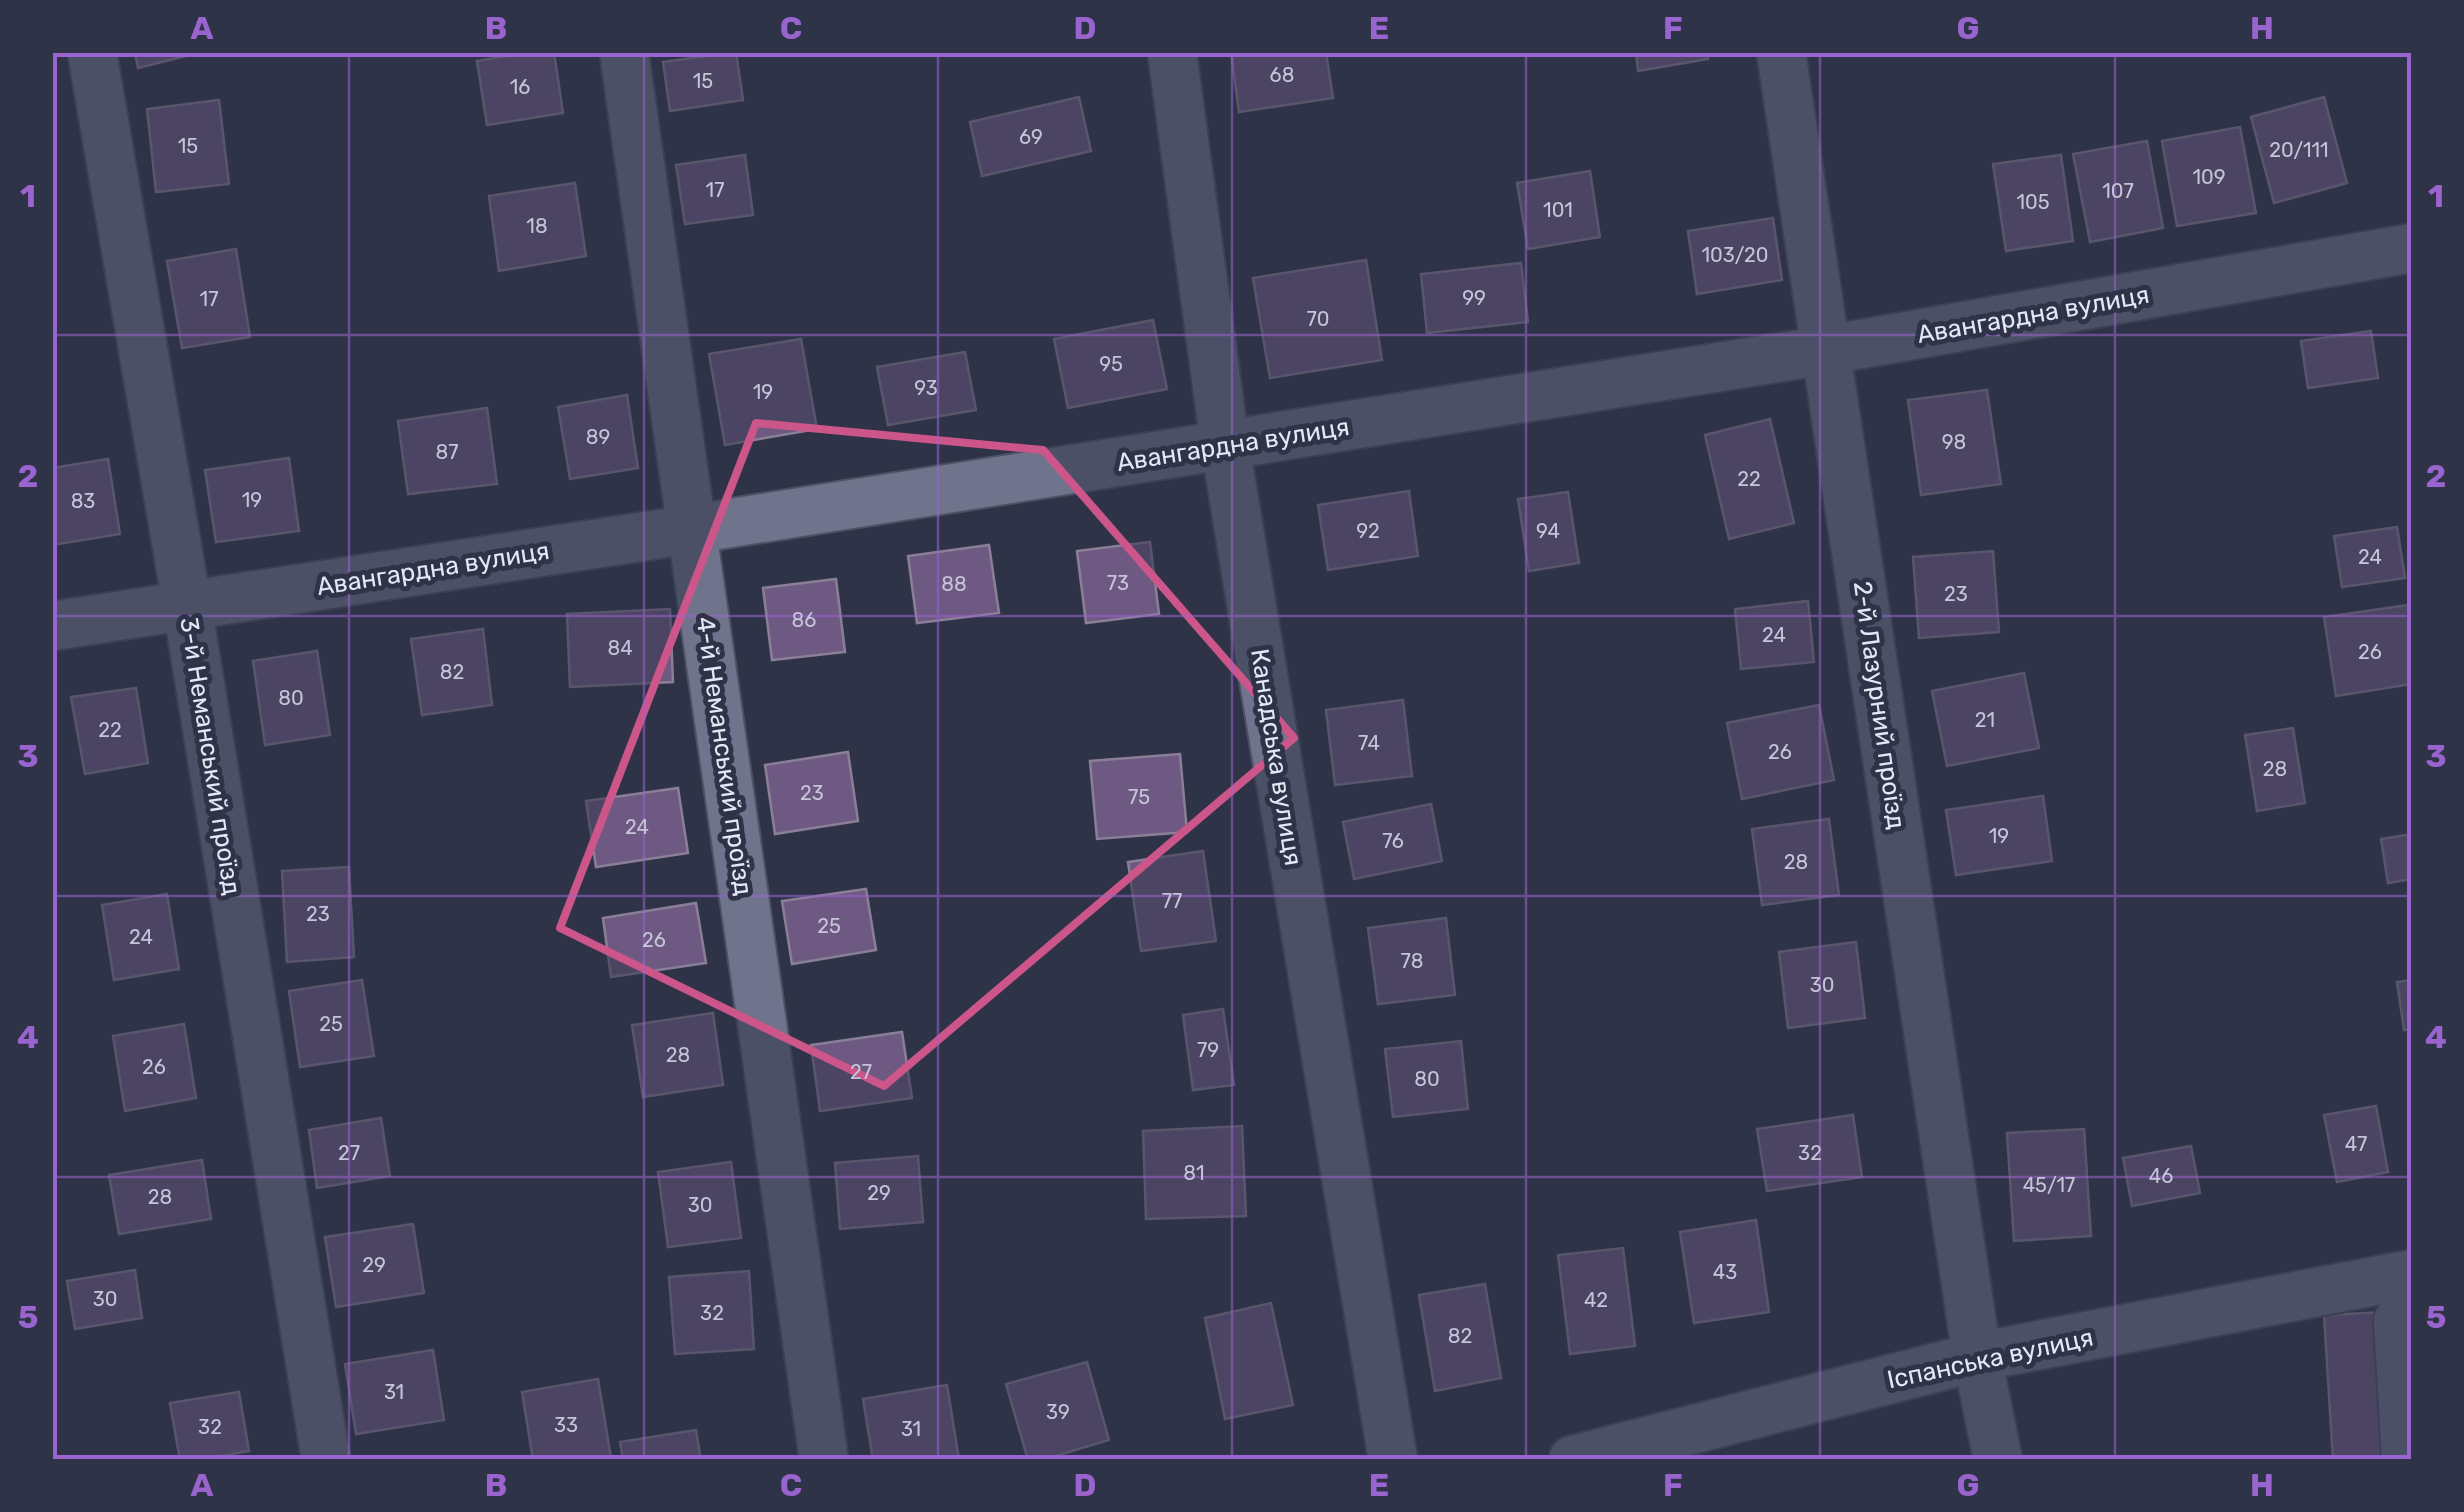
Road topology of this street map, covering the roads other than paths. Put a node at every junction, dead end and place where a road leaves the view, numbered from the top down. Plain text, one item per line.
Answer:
1 (92, 52) edge
2 (624, 52) edge
3 (1172, 52) edge
4 (1781, 52) edge
5 (2412, 248) edge
6 (1827, 350) junction
7 (1225, 445) junction
8 (693, 529) junction
9 (187, 605) junction
10 (52, 626) edge
11 (2412, 1274) edge
12 (2398, 1321) dead end
13 (1977, 1357) junction
14 (326, 1460) edge
15 (824, 1460) edge
16 (1394, 1460) edge
17 (1573, 1460) edge
18 (1998, 1460) edge
19 (2406, 1460) edge

1 - 9 street, 3-й Неманський проїзд
2 - 8 street, 4-й Неманський проїзд
3 - 7 street, Канадська вулиця
4 - 6 street, 2-й Лазурний проїзд
5 - 6 street, Авангардна вулиця
6 - 7 street, Авангардна вулиця
6 - 13 street, 2-й Лазурний проїзд
7 - 8 street, Авангардна вулиця
7 - 16 street, Канадська вулиця
8 - 9 street, Авангардна вулиця
8 - 15 street, 4-й Неманський проїзд
9 - 10 street, Авангардна вулиця
9 - 14 street, 3-й Неманський проїзд
11 - 13 street, Іспанська вулиця
12 - 19 street
13 - 17 street, Іспанська вулиця
13 - 18 street, 2-й Лазурний проїзд

